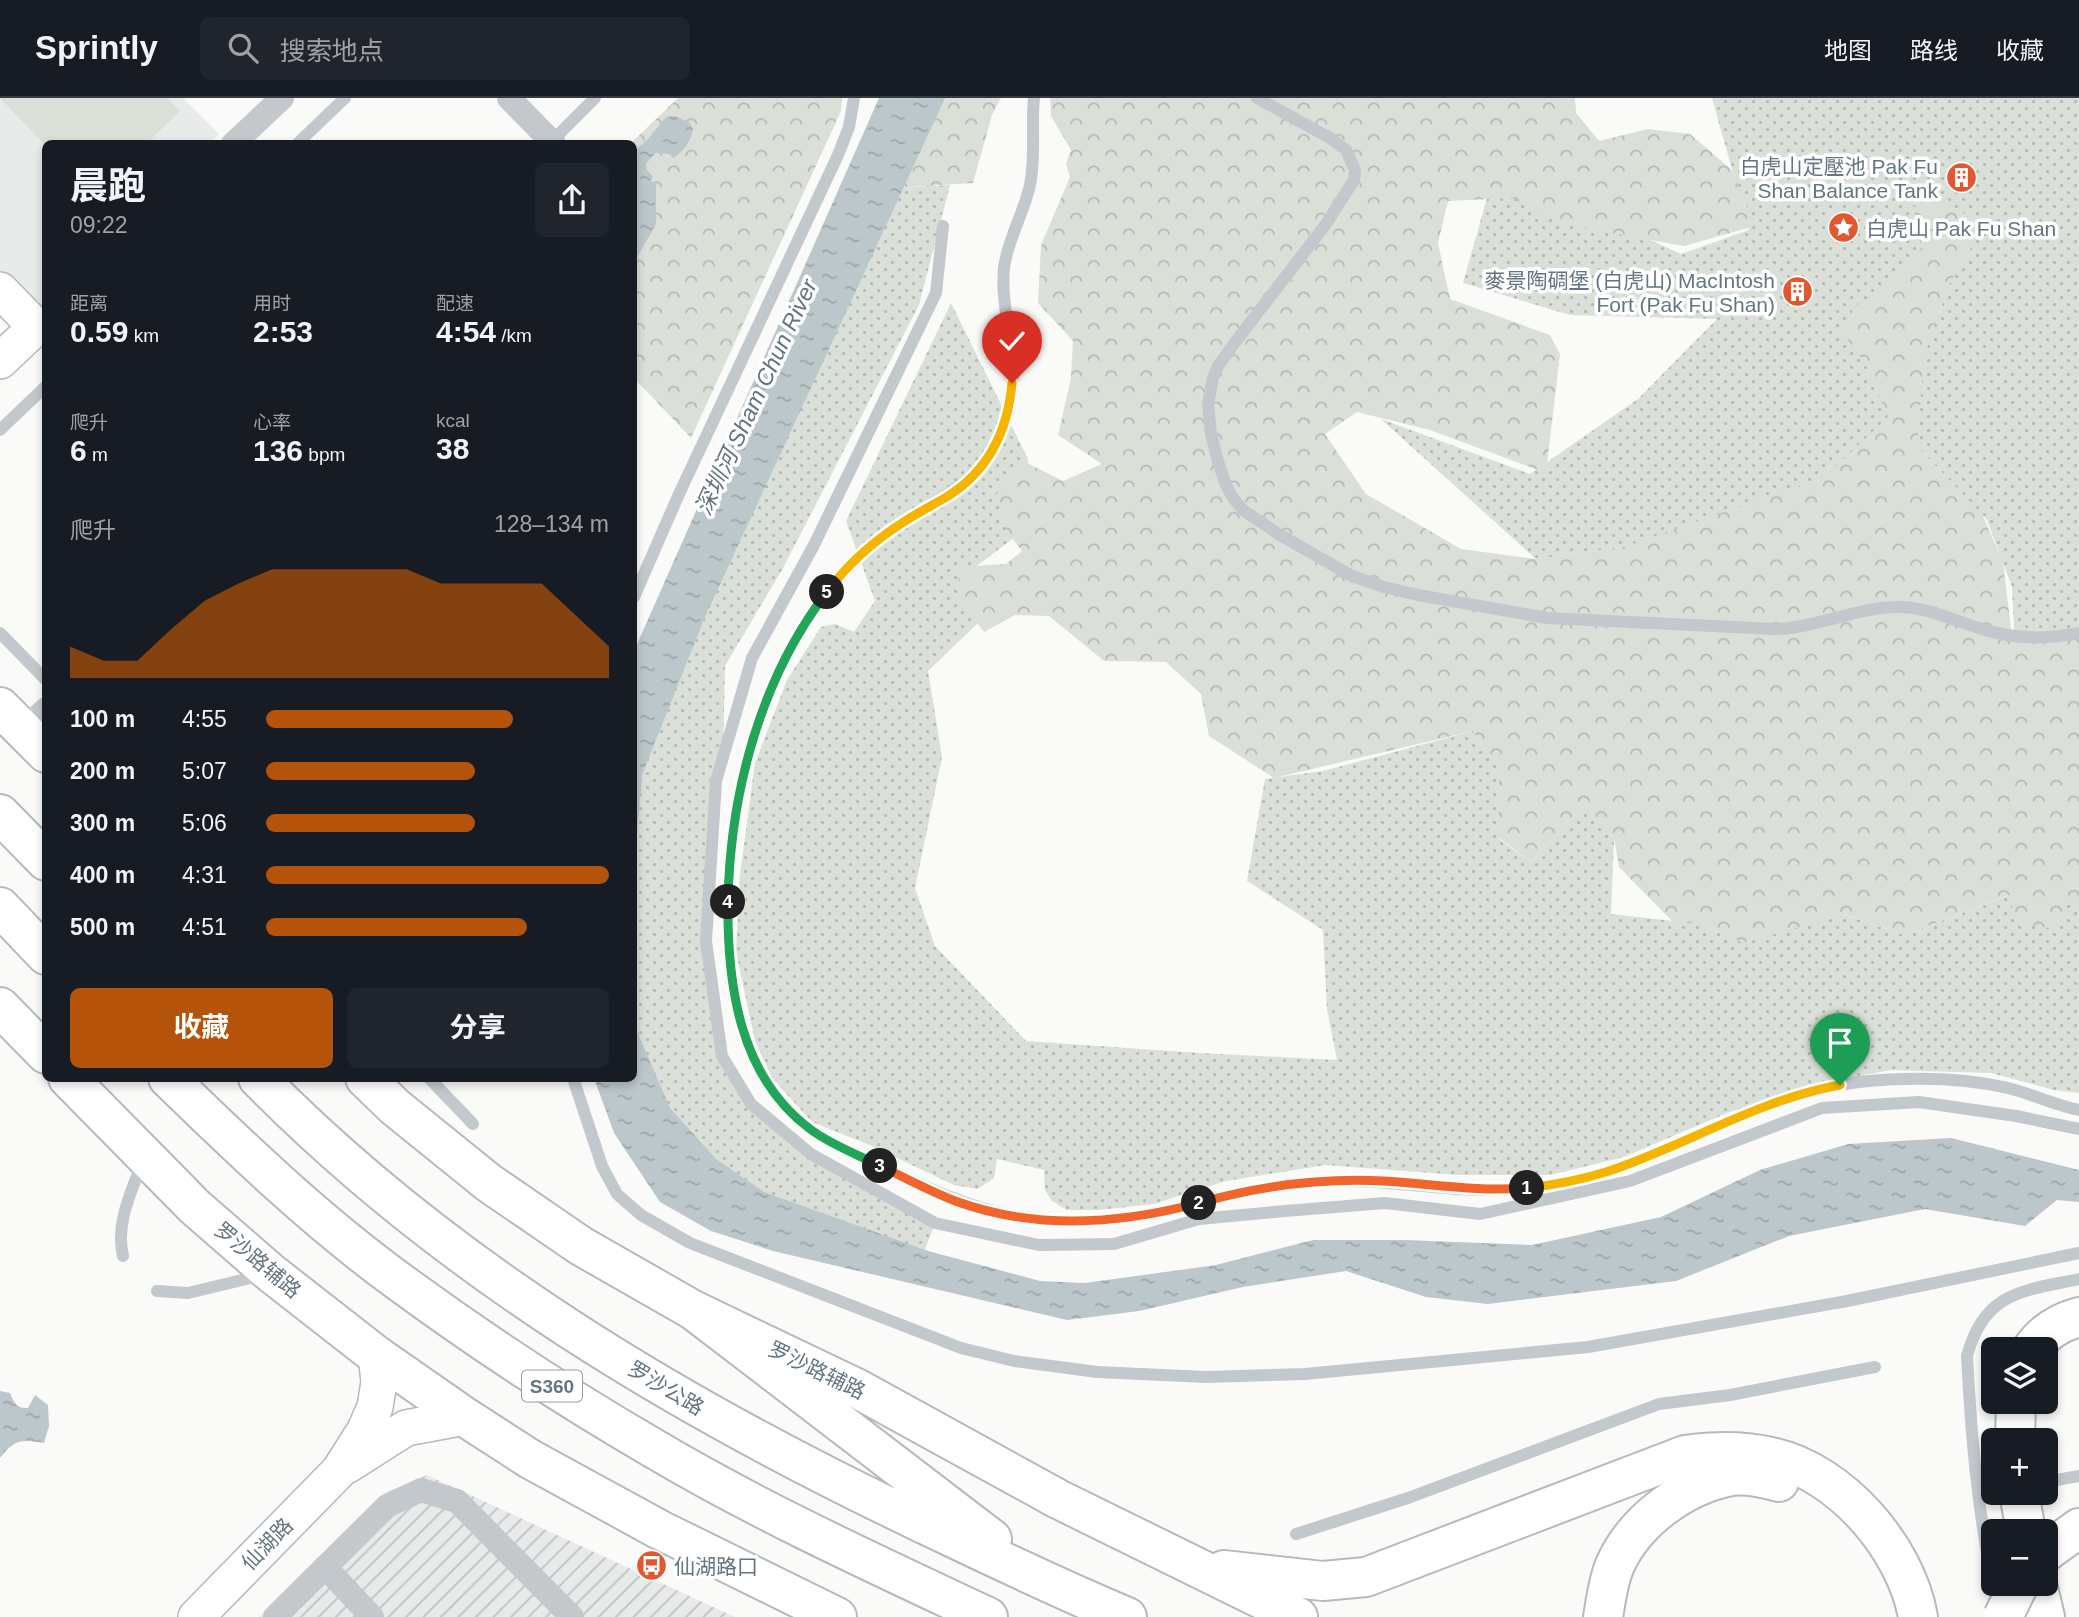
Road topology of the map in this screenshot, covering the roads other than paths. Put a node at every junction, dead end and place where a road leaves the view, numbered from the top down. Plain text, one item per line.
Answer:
1 (282, 98) edge
2 (345, 98) edge
3 (509, 98) edge
4 (595, 98) edge
5 (854, 98) edge
6 (1034, 98) edge
7 (1257, 98) edge
8 (237, 140) edge
9 (302, 140) edge
10 (551, 140) edge
11 (555, 140) edge
12 (943, 226) dead end
13 (0, 290) edge
14 (41, 322) edge
15 (0, 361) edge
16 (42, 390) edge
17 (0, 430) edge
18 (637, 590) edge
19 (0, 633) edge
20 (2079, 633) edge
21 (42, 676) edge
22 (0, 814) edge
23 (42, 857) edge
24 (0, 907) edge
25 (42, 951) edge
26 (0, 1007) edge
27 (42, 1050) edge
28 (72, 1082) edge
29 (172, 1082) edge
30 (261, 1082) edge
31 (369, 1082) edge
32 (433, 1082) edge
33 (574, 1082) edge
34 (2079, 1111) edge
35 (473, 1124) dead end
36 (2079, 1129) edge
37 (144, 1157) junction
38 (2079, 1253) edge
39 (123, 1256) dead end
40 (271, 1273) junction
41 (2079, 1279) edge
42 (157, 1291) dead end
43 (694, 1310) junction
44 (2079, 1317) edge
45 (2042, 1337) edge
46 (376, 1355) junction
47 (1875, 1367) dead end
48 (464, 1417) junction
49 (339, 1471) junction
50 (2079, 1476) edge
51 (2058, 1480) edge
52 (1838, 1500) junction
53 (1981, 1519) edge
54 (2079, 1528) edge
55 (1296, 1534) dead end
56 (2058, 1543) edge
57 (1190, 1566) junction
58 (326, 1567) junction
59 (1055, 1587) junction
60 (1997, 1596) edge
61 (2013, 1596) edge
62 (2040, 1596) edge
63 (196, 1617) edge
64 (275, 1617) edge
65 (372, 1617) edge
66 (572, 1617) edge
67 (837, 1617) edge
68 (988, 1617) edge
69 (1127, 1617) edge
70 (1298, 1617) edge
71 (1603, 1617) edge
72 (1899, 1617) edge
73 (1917, 1617) edge
74 (2003, 1617) edge
75 (2046, 1617) edge

1 - 8 street
2 - 9 lane
3 - 10 street
4 - 11 lane
5 - 18 lane
6 - 34 lane
7 - 20 lane
12 - 36 lane
13 - 14 street
14 - 15 street
16 - 17 lane
19 - 21 lane
22 - 23 main road
24 - 25 main road
26 - 27 main road
28 - 37 main road, 罗沙路辅路
29 - 68 main road, S360
30 - 59 main road, 罗沙公路 / S360
31 - 43 main road, 罗沙路辅路
32 - 35 lane
33 - 38 lane
37 - 39 lane
37 - 40 main road, 罗沙路辅路
40 - 42 lane
40 - 46 main road, 罗沙路辅路
41 - 53 lane
43 - 57 main road, 罗沙路辅路
43 - 59 main road
44 - 45 main road
46 - 48 main road, 罗沙路辅路
46 - 49 street
47 - 55 lane
48 - 49 street
48 - 67 main road, 罗沙路辅路
49 - 63 street, 仙湖路
50 - 51 lane
52 - 57 main road
52 - 71 main road
52 - 72 main road
52 - 73 main road
54 - 56 main road
57 - 70 main road, 罗沙路辅路
58 - 64 street
58 - 65 street
58 - 66 street
59 - 69 main road, 罗沙公路 / S360
60 - 74 lane
61 - 74 main road, bridge
62 - 75 main road

